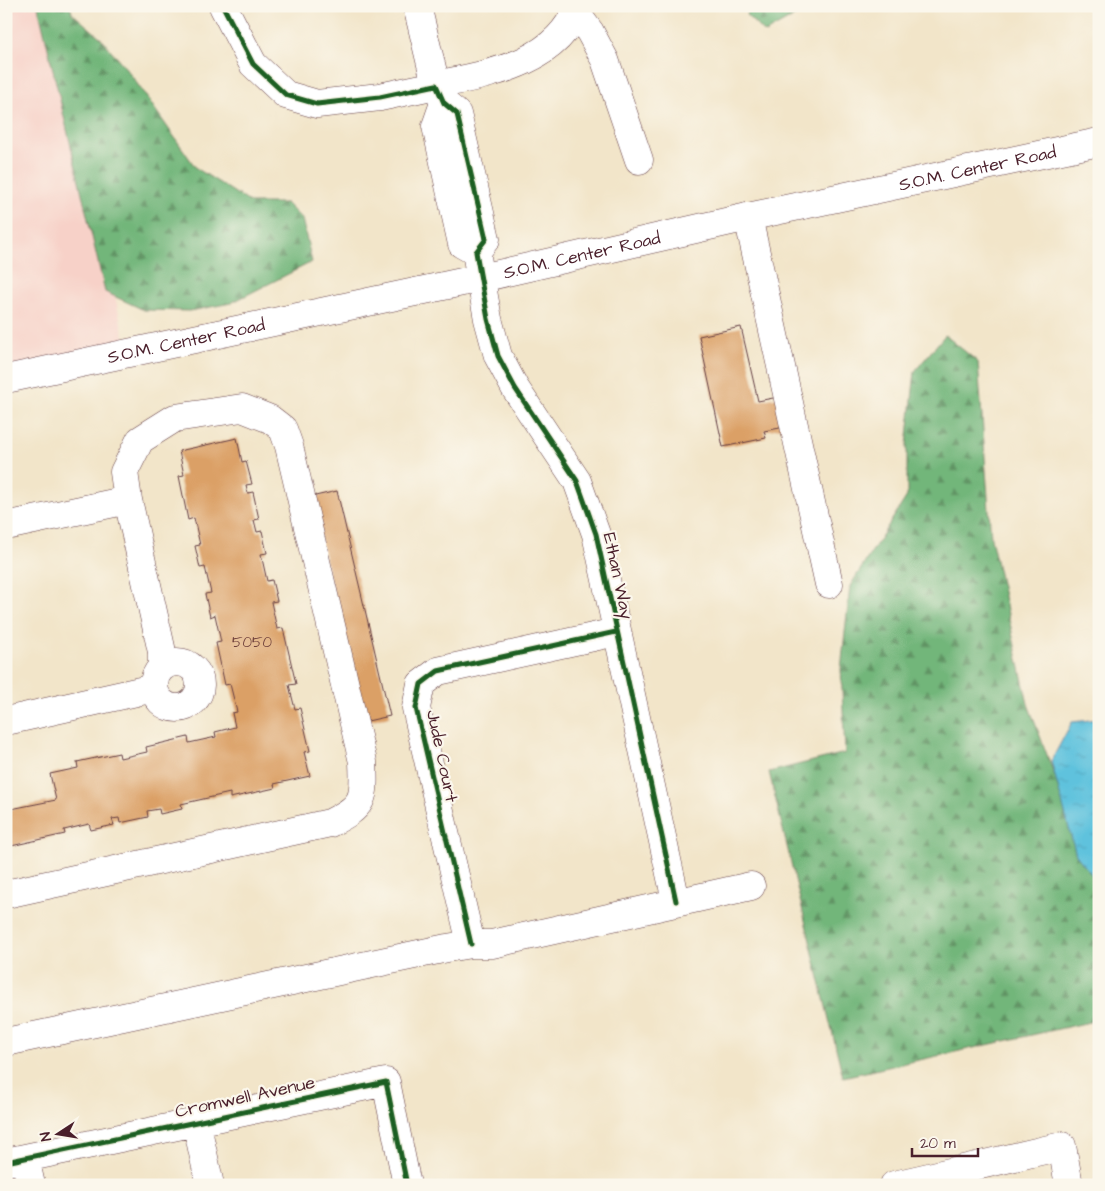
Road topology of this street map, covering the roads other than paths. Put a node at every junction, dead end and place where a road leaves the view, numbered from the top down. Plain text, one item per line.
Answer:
1 (223, 6) edge
2 (417, 6) edge
3 (577, 10) edge
4 (440, 94) junction
5 (1099, 142) edge
6 (639, 160) dead end
7 (748, 217) junction
8 (478, 265) junction
9 (6, 379) edge
10 (128, 500) junction
11 (6, 526) edge
12 (829, 584) dead end
13 (616, 632) junction
14 (6, 721) edge
15 (751, 886) dead end
16 (6, 894) edge
17 (676, 901) junction
18 (459, 946) junction
19 (6, 1042) edge
20 (196, 1121) junction
21 (16, 1160) edge
22 (31, 1185) edge
23 (210, 1185) edge
24 (407, 1185) edge
25 (894, 1185) edge
26 (1069, 1185) edge

1 - 4 street
2 - 4 street
3 - 4 street
3 - 6 street
4 - 8 street
5 - 7 street, S.O.M. Center Road
7 - 8 street, S.O.M. Center Road
7 - 12 street
8 - 9 street, S.O.M. Center Road
8 - 13 street, Ethan Way
10 - 11 street
10 - 14 street
10 - 16 street
13 - 17 street, Ethan Way
13 - 18 street, Jude Court
15 - 17 street
17 - 18 street
18 - 19 street
20 - 21 street, Cromwell Avenue
20 - 23 street
20 - 24 street, Cromwell Avenue
21 - 22 street
25 - 26 street

